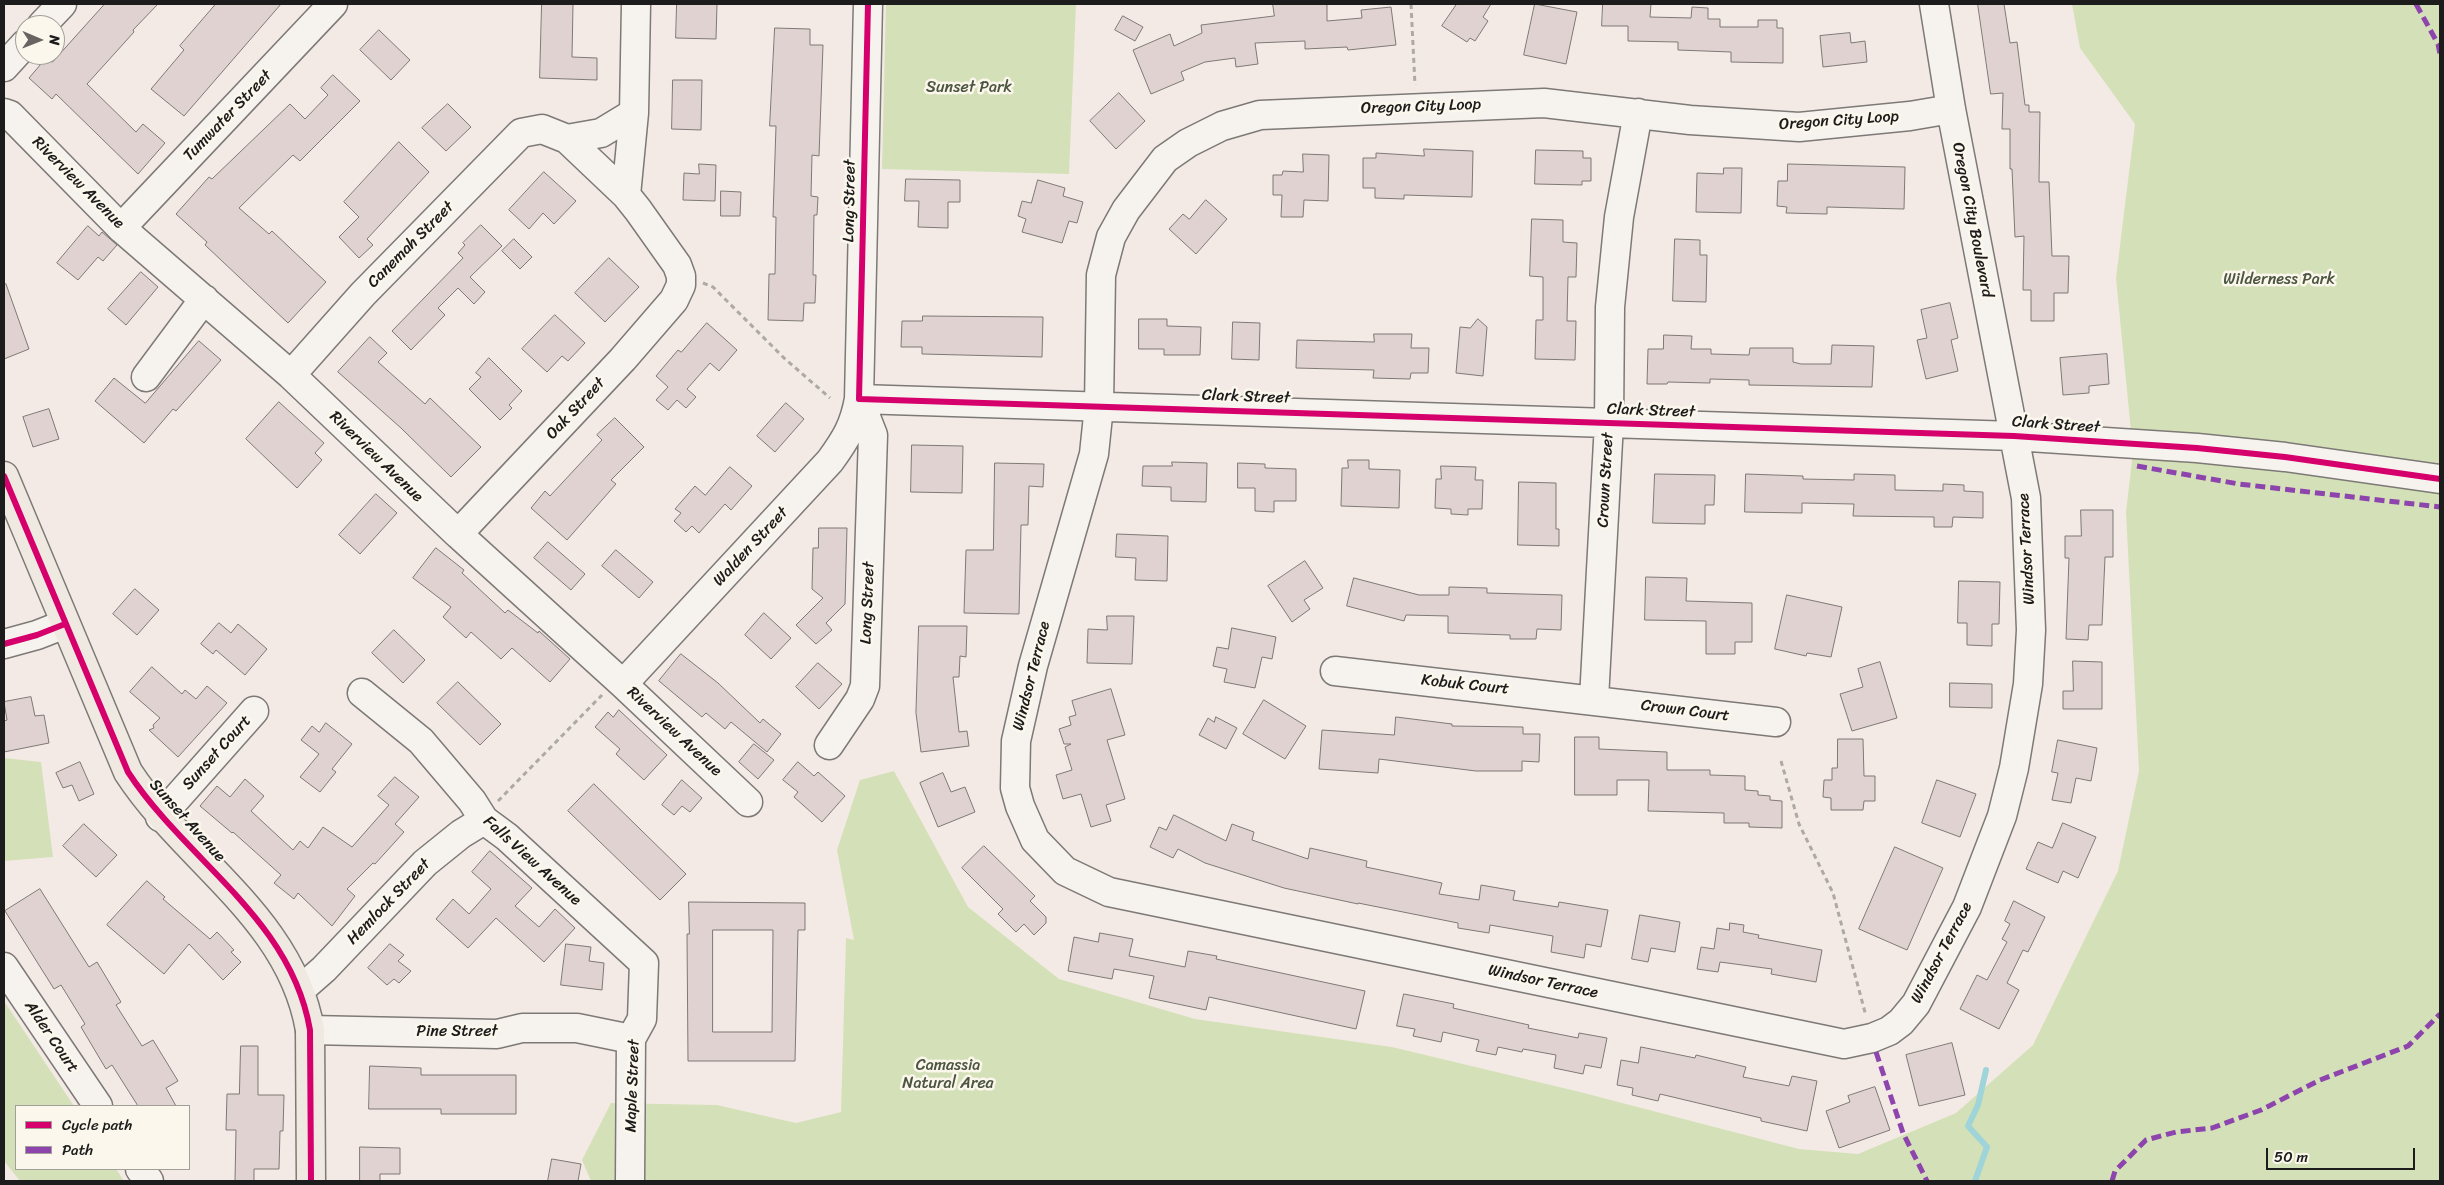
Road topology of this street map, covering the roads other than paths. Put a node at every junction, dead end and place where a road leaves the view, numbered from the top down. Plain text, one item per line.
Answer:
1 (62, 4) edge
2 (333, 4) edge
3 (636, 4) edge
4 (868, 4) edge
5 (1934, 4) edge
6 (52, 15) edge
7 (15, 55) edge
8 (4, 67) edge
9 (1950, 110) junction
10 (4, 113) edge
11 (634, 113) junction
12 (1638, 113) junction
13 (567, 139) junction
14 (626, 195) junction
15 (121, 228) junction
16 (204, 299) junction
17 (291, 375) junction
18 (146, 377) dead end
19 (859, 398) junction
20 (1099, 406) junction
21 (1609, 423) junction
22 (2014, 436) junction
23 (4, 476) edge
24 (2440, 479) edge
25 (458, 534) junction
26 (65, 624) junction
27 (4, 644) edge
28 (1336, 670) dead end
29 (613, 688) junction
30 (362, 693) dead end
31 (1594, 699) junction
32 (254, 711) dead end
33 (1776, 722) dead end
34 (829, 745) dead end
35 (748, 802) dead end
36 (490, 811) junction
37 (160, 817) junction
38 (644, 963) joint
39 (4, 967) edge
40 (300, 990) junction
41 (310, 1030) junction
42 (631, 1039) junction
43 (97, 1105) edge
44 (141, 1170) edge
45 (148, 1181) edge
46 (311, 1181) edge
47 (630, 1181) edge

1 - 6 street
2 - 15 street, Tumwater Street
3 - 11 street
4 - 19 street, Long Street
5 - 9 street, Oregon City Boulevard
7 - 8 street
9 - 12 street, Oregon City Loop
9 - 22 street, Oregon City Boulevard
10 - 15 street, Riverview Avenue
11 - 13 street
11 - 14 street
12 - 20 street, Oregon City Loop
12 - 21 street, Crown Street
13 - 14 street
13 - 17 street, Canemah Street
14 - 25 street, Oak Street
15 - 16 street, Riverview Avenue
16 - 17 street, Riverview Avenue
16 - 18 street
17 - 25 street, Riverview Avenue
19 - 20 street, Clark Street
19 - 29 street, Walden Street
19 - 34 street, Long Street
20 - 21 street, Clark Street
20 - 22 street, Windsor Terrace
21 - 22 street, Clark Street
21 - 31 street, Crown Street
22 - 24 street, Clark Street
23 - 26 main road, Sunset Avenue
25 - 29 street, Riverview Avenue
26 - 27 street
26 - 37 main road, Sunset Avenue
28 - 31 street, Kobuk Court
29 - 35 street, Riverview Avenue
30 - 36 street, Falls View Avenue
31 - 33 street, Crown Court
32 - 37 street, Sunset Court
36 - 38 street, Falls View Avenue
36 - 40 street, Hemlock Street
37 - 40 main road, Sunset Avenue
38 - 42 street, Maple Street
39 - 43 street, Alder Court
40 - 41 main road, Sunset Avenue
41 - 42 street, Pine Street
41 - 46 main road, Sunset Avenue
42 - 47 street, Maple Street
44 - 45 street

